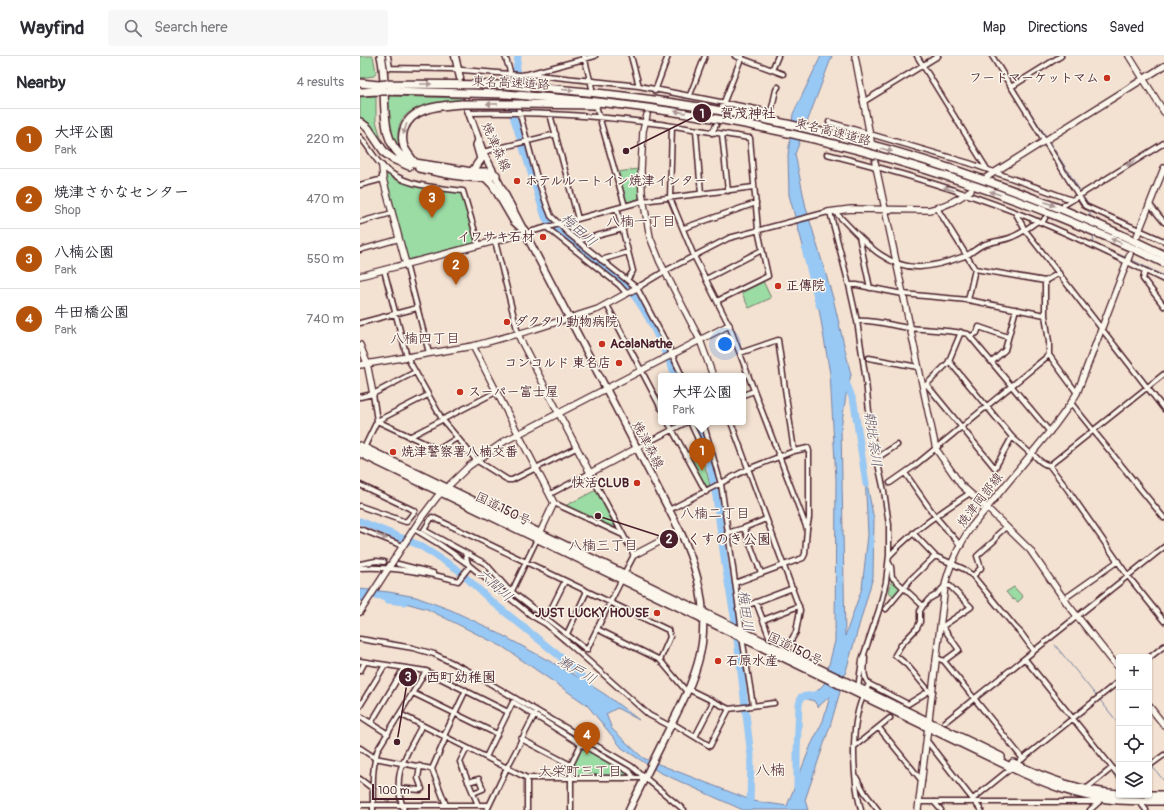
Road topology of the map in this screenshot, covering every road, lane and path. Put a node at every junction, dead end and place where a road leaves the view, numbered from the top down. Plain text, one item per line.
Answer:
1 (377, 56) edge
2 (381, 56) edge
3 (388, 56) edge
4 (454, 56) edge
5 (505, 56) edge
6 (595, 56) edge
7 (631, 56) edge
8 (668, 56) edge
9 (705, 56) edge
10 (735, 56) edge
11 (778, 56) edge
12 (855, 56) edge
13 (917, 56) edge
14 (938, 56) edge
15 (992, 56) edge
16 (1061, 56) edge
17 (1129, 56) edge
18 (585, 57) edge
19 (741, 57) edge
20 (922, 65) junction
21 (1164, 66) edge
22 (458, 70) junction
23 (772, 70) junction
24 (528, 74) junction
25 (783, 74) dead end
26 (511, 75) junction
27 (520, 75) junction
28 (460, 78) dead end
29 (1143, 79) junction
30 (590, 81) junction
31 (360, 84) edge
32 (639, 86) junction
33 (778, 87) dead end
34 (1011, 87) junction
35 (378, 88) junction
36 (387, 88) junction
37 (592, 88) dead end
38 (655, 90) junction
39 (360, 92) edge
40 (690, 95) junction
41 (725, 102) junction
42 (863, 102) junction
43 (464, 103) junction
44 (636, 106) junction
45 (722, 107) dead end
46 (598, 109) dead end
47 (1164, 112) edge
48 (469, 113) junction
49 (519, 113) junction
50 (550, 114) junction
51 (647, 115) tunnel mouth
52 (600, 118) junction
53 (360, 122) edge
54 (645, 122) junction
55 (830, 122) dead end
56 (716, 124) dead end
57 (672, 126) junction
58 (696, 130) junction
59 (712, 133) junction
60 (869, 133) junction
61 (556, 134) junction
62 (722, 134) junction
63 (360, 138) edge
64 (1047, 139) junction
65 (479, 140) junction
66 (871, 141) dead end
67 (527, 142) junction
68 (1164, 143) edge
69 (483, 152) junction
70 (827, 154) dead end
71 (412, 164) junction
72 (876, 164) junction
73 (382, 166) junction
74 (1164, 168) edge
75 (987, 169) junction
76 (472, 172) junction
77 (995, 172) junction
78 (496, 175) junction
79 (987, 177) dead end
80 (486, 178) junction
81 (383, 179) junction
82 (360, 185) edge
83 (754, 187) junction
84 (971, 190) dead end
85 (728, 191) junction
86 (701, 194) junction
87 (966, 194) junction
88 (1079, 196) junction
89 (670, 198) junction
90 (1072, 200) junction
91 (643, 201) junction
92 (756, 203) junction
93 (1064, 204) dead end
94 (1150, 205) junction
95 (625, 206) junction
96 (617, 208) junction
97 (936, 208) junction
98 (885, 210) junction
99 (831, 211) junction
100 (1015, 211) junction
101 (392, 213) junction
102 (1045, 218) dead end
103 (578, 219) junction
104 (360, 222) edge
105 (1040, 222) junction
106 (1164, 222) edge
107 (558, 224) junction
108 (546, 227) junction
109 (684, 228) junction
110 (623, 229) junction
111 (758, 230) junction
112 (1025, 230) junction
113 (525, 231) junction
114 (1138, 233) junction
115 (859, 235) junction
116 (399, 239) junction
117 (495, 241) junction
118 (578, 241) junction
119 (1164, 241) edge
120 (479, 245) junction
121 (360, 250) edge
122 (762, 250) junction
123 (628, 252) junction
124 (1130, 254) dead end
125 (1164, 254) edge
126 (694, 256) junction
127 (966, 256) junction
128 (602, 260) junction
129 (896, 263) junction
130 (1127, 263) junction
131 (1164, 263) edge
132 (406, 264) junction
133 (975, 268) junction
134 (384, 270) junction
135 (1145, 270) junction
136 (665, 271) junction
137 (1058, 273) junction
138 (360, 276) edge
139 (706, 279) junction
140 (627, 280) junction
141 (1164, 280) edge
142 (1045, 281) junction
143 (849, 285) junction
144 (637, 287) junction
145 (870, 288) junction
146 (628, 293) junction
147 (903, 294) junction
148 (968, 300) junction
149 (717, 301) junction
150 (608, 305) junction
151 (1164, 306) edge
152 (417, 308) junction
153 (1016, 309) junction
154 (396, 313) junction
155 (1045, 315) junction
156 (569, 319) junction
157 (857, 322) junction
158 (360, 323) edge
159 (729, 325) junction
160 (910, 328) junction
161 (1101, 330) junction
162 (961, 332) junction
163 (518, 333) junction
164 (971, 336) junction
165 (1008, 337) junction
166 (700, 340) junction
167 (360, 345) edge
168 (473, 346) junction
169 (429, 353) junction
170 (740, 353) junction
171 (672, 354) junction
172 (1049, 355) junction
173 (407, 357) junction
174 (869, 358) dead end
175 (949, 361) junction
176 (992, 362) junction
177 (367, 363) junction
178 (360, 365) edge
179 (918, 367) junction
180 (642, 370) junction
181 (415, 372) junction
182 (681, 373) edge
183 (712, 373) edge
184 (1164, 374) edge
185 (924, 386) junction
186 (1012, 386) junction
187 (606, 388) junction
188 (1146, 388) junction
189 (496, 392) junction
190 (754, 392) junction
191 (1077, 393) junction
192 (373, 394) junction
193 (428, 395) junction
194 (746, 395) edge
195 (360, 397) edge
196 (658, 402) edge
197 (1071, 403) junction
198 (987, 406) junction
199 (1164, 409) edge
200 (558, 413) junction
201 (442, 419) junction
202 (377, 421) junction
203 (670, 425) edge
204 (681, 425) edge
205 (691, 425) edge
206 (704, 425) edge
207 (731, 425) edge
208 (962, 427) junction
209 (672, 430) junction
210 (1093, 430) junction
211 (1050, 432) junction
212 (518, 434) junction
213 (409, 437) junction
214 (1012, 437) junction
215 (457, 438) junction
216 (897, 445) dead end
217 (576, 448) junction
218 (637, 448) junction
219 (936, 449) junction
220 (361, 451) edge
221 (794, 451) junction
222 (1031, 454) junction
223 (686, 456) junction
224 (779, 457) junction
225 (877, 458) junction
226 (476, 460) junction
227 (1049, 465) junction
228 (536, 468) junction
229 (748, 469) junction
230 (590, 473) junction
231 (905, 473) junction
232 (890, 483) dead end
233 (720, 484) junction
234 (360, 485) edge
235 (444, 490) junction
236 (707, 491) junction
237 (970, 493) junction
238 (550, 494) junction
239 (554, 503) junction
240 (360, 506) edge
241 (987, 508) junction
242 (669, 510) junction
243 (935, 516) junction
244 (1164, 518) edge
245 (766, 519) junction
246 (1006, 527) junction
247 (744, 528) junction
248 (360, 529) edge
249 (413, 529) junction
250 (806, 529) junction
251 (680, 531) junction
252 (727, 533) junction
253 (913, 533) junction
254 (623, 535) junction
255 (539, 536) junction
256 (403, 545) junction
257 (960, 546) junction
258 (1164, 547) edge
259 (465, 553) junction
260 (889, 555) junction
261 (634, 556) junction
262 (935, 556) junction
263 (526, 561) junction
264 (1118, 561) junction
265 (384, 562) dead end
266 (888, 563) junction
267 (360, 564) edge
268 (398, 564) dead end
269 (952, 564) junction
270 (784, 565) junction
271 (470, 566) junction
272 (360, 568) edge
273 (387, 570) junction
274 (761, 573) junction
275 (438, 576) junction
276 (623, 576) junction
277 (973, 576) junction
278 (1128, 576) junction
279 (565, 581) junction
280 (735, 583) junction
281 (945, 586) junction
282 (793, 588) junction
283 (903, 588) junction
284 (512, 590) junction
285 (587, 591) junction
286 (1064, 599) junction
287 (610, 602) junction
288 (756, 602) junction
289 (799, 606) junction
290 (923, 606) junction
291 (738, 609) junction
292 (886, 609) dead end
293 (360, 612) edge
294 (702, 615) junction
295 (1077, 617) junction
296 (546, 619) junction
297 (763, 620) junction
298 (1164, 621) edge
299 (942, 626) junction
300 (597, 629) junction
301 (741, 633) junction
302 (567, 634) junction
303 (360, 639) edge
304 (1164, 646) edge
305 (1034, 651) junction
306 (864, 653) junction
307 (1152, 656) edge
308 (937, 658) junction
309 (1025, 659) junction
310 (660, 660) junction
311 (360, 661) edge
312 (366, 662) junction
313 (944, 662) junction
314 (1116, 664) edge
315 (384, 665) junction
316 (404, 668) junction
317 (360, 671) edge
318 (426, 671) junction
319 (1116, 683) edge
320 (854, 688) junction
321 (466, 690) junction
322 (687, 690) junction
323 (931, 691) junction
324 (413, 693) junction
325 (862, 699) dead end
326 (974, 699) junction
327 (713, 702) junction
328 (774, 703) dead end
329 (753, 705) junction
330 (360, 706) edge
331 (729, 709) junction
332 (537, 710) junction
333 (1152, 710) edge
334 (508, 712) junction
335 (400, 714) junction
336 (456, 714) junction
337 (534, 715) junction
338 (360, 716) edge
339 (890, 718) dead end
340 (1072, 719) junction
341 (945, 722) dead end
342 (371, 723) junction
343 (422, 725) junction
344 (929, 725) junction
345 (1164, 725) edge
346 (670, 727) junction
347 (879, 728) junction
348 (388, 734) junction
349 (497, 734) junction
350 (445, 737) junction
351 (695, 737) junction
352 (521, 739) junction
353 (927, 741) junction
354 (581, 744) junction
355 (855, 746) junction
356 (360, 748) edge
357 (467, 748) junction
358 (1164, 755) edge
359 (486, 757) junction
360 (375, 758) junction
361 (1023, 759) junction
362 (403, 762) junction
363 (1152, 764) edge
364 (571, 765) junction
365 (420, 766) junction
366 (1014, 766) junction
367 (507, 768) junction
368 (1112, 768) junction
369 (432, 769) junction
370 (1116, 773) edge
371 (646, 776) junction
372 (855, 776) junction
373 (527, 778) junction
374 (571, 778) junction
375 (634, 778) junction
376 (360, 779) edge
377 (922, 781) junction
378 (468, 782) junction
379 (398, 788) junction
380 (373, 789) junction
381 (1085, 790) junction
382 (473, 793) junction
383 (1116, 794) edge
384 (1152, 794) edge
385 (1164, 795) edge
386 (975, 800) junction
387 (1099, 800) junction
388 (1139, 800) junction
389 (1164, 801) edge
390 (919, 802) junction
391 (934, 802) junction
392 (360, 805) edge
393 (446, 805) junction
394 (478, 805) junction
395 (373, 808) edge
396 (404, 808) edge
397 (488, 808) edge
398 (527, 810) edge
399 (571, 810) edge
400 (629, 810) edge
401 (684, 810) edge
402 (861, 810) edge
403 (878, 810) edge
404 (918, 810) edge
405 (941, 810) edge
406 (981, 810) edge
407 (1090, 810) edge
408 (1146, 810) edge

1 - 71 highway
2 - 71 highway
3 - 22 street
4 - 22 main road
5 - 26 street
6 - 18 street
7 - 32 street
8 - 38 street
9 - 40 street
10 - 19 street
11 - 23 street
12 - 42 street
13 - 20 street
14 - 20 street
15 - 34 street
16 - 34 street
17 - 29 street
18 - 24 street
18 - 30 street
19 - 23 street
19 - 41 street
20 - 42 street
20 - 75 street
21 - 29 street
22 - 26 street
22 - 28 main road
23 - 25 street
24 - 27 street
24 - 30 street
26 - 27 street
27 - 49 street
29 - 47 street
29 - 64 street
30 - 32 street
30 - 37 street
31 - 35 highway
32 - 38 street
33 - 41 street
34 - 64 street
35 - 36 highway, 東名高速道路, bridge
35 - 39 highway, 東名高速道路
36 - 44 highway, 東名高速道路, bridge
36 -> 125 highway, 東名高速道路, bridge
38 - 40 street
40 - 41 street
41 - 45 street
42 - 60 street
44 -> 43 highway, bridge
43 - 48 main road, 焼津森線
43 -> 71 highway
131 -> 44 highway, 東名高速道路
46 - 52 street
48 - 49 street
48 - 65 main road, 焼津森線
49 - 50 street
49 - 67 street
50 - 52 street
50 - 61 street
51 - 54 street
52 - 54 street
52 - 95 street
53 - 71 highway
54 - 57 street
54 - 91 street
55 - 60 street
56 - 59 street
57 - 58 street
57 - 89 street
58 - 59 street
58 - 86 street
59 - 62 street
60 - 66 street
60 - 75 street
61 - 67 street
61 - 103 street
62 - 83 street
62 - 85 street
63 - 73 street
64 - 77 street
64 - 88 street
65 - 69 main road, 焼津森線
65 - 76 highway
67 - 69 street
67 - 107 street
68 -> 88 street
69 - 78 main road, 焼津森線
70 - 72 street
71 - 76 highway
71 - 80 highway
87 -> 72 street
72 - 98 street
73 - 81 street
73 - 120 street
74 - 94 street
75 - 77 street
76 - 78 highway
77 - 79 street
77 - 90 street
78 - 80 highway
78 - 113 main road, 焼津森線
80 - 113 highway
81 - 82 street
81 - 101 street
83 - 85 street
83 - 92 street
84 - 87 street
85 - 86 street
86 - 89 street
87 - 97 street
87 - 100 street
88 - 90 street
88 - 114 street
89 - 91 street
89 - 109 street
90 - 93 street
91 - 95 street
91 - 136 street
92 - 109 street
92 - 111 street
94 - 106 street
94 - 114 street
95 - 96 street
96 - 103 street
96 - 110 street
97 - 98 street
97 - 127 street
98 - 99 street
98 - 129 street
99 - 111 street
99 - 115 street
99 - 143 street
100 - 105 street
100 - 112 street
101 - 104 street
101 - 116 street
102 - 105 street
103 - 107 street
105 - 112 street
105 - 130 street
107 - 108 street
107 - 118 street
108 - 113 street
108 - 146 street
109 - 126 street
110 - 118 street
110 - 123 street
111 - 122 street
111 - 126 street
112 - 127 street
112 - 137 street
113 - 117 street
113 - 156 main road, 焼津森線
114 - 119 street
115 - 129 street
115 - 145 street
116 - 121 street
116 - 132 street
117 - 120 street
117 - 163 street
118 - 128 street
120 - 132 street
122 - 139 street
122 - 149 street
123 - 128 street
123 - 140 street
124 - 130 street, 焼津岡部線
126 - 136 street
126 - 139 street
127 - 129 street
127 - 133 street
128 - 140 street
129 - 147 street
130 - 135 street
130 - 161 street, 焼津岡部線
132 - 134 street
132 - 152 street
133 - 142 street
133 - 148 street
134 - 138 street
134 - 154 street
135 - 141 street
135 - 151 street
136 - 144 street
136 - 166 street
137 - 142 street
137 - 161 street
139 - 149 street
140 - 144 street
142 - 155 street
143 - 145 street
143 - 157 street
144 - 146 street
144 - 171 street
145 - 147 street
146 - 150 street
147 - 148 street
147 - 160 street
148 - 153 street
149 - 159 street
150 - 156 street
150 - 180 street
152 - 154 street
152 - 169 street
153 - 155 street
153 - 165 street
154 - 158 street
154 - 173 street
155 - 172 street
156 - 163 street
156 - 187 main road, 焼津森線
157 - 160 street
157 - 225 street
159 - 166 street
159 - 170 street
160 - 162 street
160 - 179 street
161 - 188 street
161 - 191 street, 焼津岡部線
162 - 164 street
162 - 175 street
163 - 168 street
163 - 200 street
164 - 165 street
164 - 176 street
165 - 176 street
166 - 171 street
166 - 183 street
167 - 177 street
168 - 169 street
168 - 189 street
169 - 173 street
170 - 190 street
170 - 221 street
171 - 180 street
171 - 182 street
172 - 186 street
172 - 191 street
173 - 177 street
173 - 181 street
174 - 179 street
175 - 185 street
175 - 198 street
176 - 186 street
177 - 178 street
177 - 192 street
179 - 185 street
180 - 187 street
180 - 196 street
181 - 192 street
181 - 193 street
184 - 188 street
185 - 208 street
185 - 219 street
186 - 198 street
186 - 211 street
187 - 200 street
187 - 218 main road, 焼津森線
188 - 199 street
188 - 210 street
189 - 201 street
189 - 212 street
190 - 194 street
190 - 224 street
191 - 197 street, 焼津岡部線
192 - 195 street
192 - 202 street
193 - 201 street
193 - 202 street
197 - 210 street
197 - 211 street, 焼津岡部線
198 - 208 street
198 - 214 street
200 - 212 street
200 - 217 street
201 - 213 street
201 - 215 street
202 - 213 street
202 - 220 street
203 - 209 street
204 - 209 street
205 - 223 street
206 - 233 street
207 - 229 street
208 - 214 street
208 - 219 street
209 - 218 street
209 - 223 street
210 - 227 street
210 - 244 street
211 - 222 street, 焼津岡部線
212 - 226 street
212 - 228 street
213 - 215 street
214 - 222 street
215 - 226 street
216 - 225 street
217 - 228 street
217 - 230 street
218 - 230 street
218 - 242 main road, 焼津森線
219 - 231 street
219 - 237 street
220 - 235 highway, 国道150号
221 - 224 street
221 - 250 street
222 - 227 street
222 - 241 street, 焼津岡部線
223 - 236 street
224 - 229 street
224 - 250 street
225 - 260 street
226 - 228 street
226 - 235 street
227 - 264 street
228 - 238 street
229 - 233 street
229 - 245 street
230 - 238 street
230 - 254 street
231 - 232 street
231 - 243 street
233 - 236 street
233 - 252 street
234 - 240 street
235 - 249 street
235 - 255 highway, 国道150号
236 - 242 street
237 - 241 street
237 - 243 street
238 - 239 street
239 - 254 street
239 - 255 street
241 - 246 street
241 - 257 street, 焼津岡部線
242 - 251 main road, 焼津森線
243 - 253 street
243 - 257 street
245 - 247 street
245 - 270 street
246 - 277 street
246 - 286 street
247 - 252 street
247 - 274 street
248 -> 256 street
249 - 256 street
249 - 271 street
250 - 270 street
251 - 261 street
251 - 294 main road, 焼津森線
252 - 280 street
253 - 260 street
253 - 262 street
254 - 261 street
255 - 263 street
255 - 276 highway, 国道150号
256 - 273 street
257 - 269 street, 焼津岡部線
258 - 278 street
259 - 263 street
259 - 271 street
259 - 284 street
260 - 266 street
261 - 276 street
262 - 269 street
262 - 283 street
263 - 279 street
263 - 284 street
264 - 278 street
264 - 286 street
265 - 267 street
266 - 283 street
266 - 306 street
268 - 275 street
269 - 277 street
269 - 281 street, 焼津岡部線
270 - 274 street
270 - 282 street
271 - 275 street
271 - 346 street
272 - 273 street
273 - 275 street
273 - 293 street
274 - 280 street
276 - 287 street
276 - 294 highway, 国道150号
277 - 305 street
278 - 295 street
278 - 298 street
279 - 285 street
279 - 296 street
280 - 291 street
281 - 290 street
281 - 299 street, 焼津岡部線
281 - 299 street
282 - 288 street
282 - 289 street
283 - 290 street
283 - 292 street
284 - 296 street
285 - 287 street
285 - 302 street
286 - 295 street
287 - 300 street
287 - 310 street
288 - 291 street
288 - 297 street
289 - 297 street
289 - 297 street
290 - 323 street
291 - 301 street
294 - 301 highway, 国道150号
294 - 322 main road, 焼津森線
295 - 305 street
295 - 314 street
296 - 302 street
299 - 308 street, 焼津岡部線
299 - 313 street
300 - 302 street
300 - 310 street
301 - 320 highway, 国道150号
301 - 329 street
303 - 332 street
304 - 307 street
305 - 309 street
306 - 320 street
306 - 323 street
308 - 313 street
308 - 323 street, 焼津岡部線
309 - 326 street
309 - 340 street
310 - 322 street
311 - 312 street
312 - 315 street
312 - 317 street
313 - 326 street
315 - 316 street
315 - 330 street
316 - 318 street
316 - 342 street
318 - 321 street
318 - 324 street
319 - 340 street
320 - 344 highway, 国道150号
321 - 334 street
321 - 336 street
322 - 327 street
322 - 346 main road, 焼津森線
323 - 344 street, 焼津岡部線
324 - 335 street
324 - 336 street
325 - 355 street
326 - 341 street
326 - 361 street
327 - 331 street
327 - 351 street
328 - 329 street
329 - 331 street
331 - 351 street
332 - 337 street
332 - 371 street
333 - 345 street
334 - 337 street
334 - 349 street
335 - 343 street
335 - 348 street
336 - 349 street
336 - 350 street
337 - 352 street
337 - 354 street
338 - 342 street
339 - 347 street
340 - 361 street
340 - 368 street
342 - 348 street
343 - 350 street
343 - 362 street
344 - 353 street, 焼津岡部線
344 - 366 highway, 国道150号
346 - 351 street
346 - 371 main road, 焼津森線
347 - 355 street
347 - 377 street
348 - 360 street
349 - 359 street
350 - 357 street
350 - 369 street
352 - 364 street
352 - 367 street
353 - 377 street, 焼津岡部線
353 - 386 street
354 - 364 street
354 - 375 street
355 - 372 street
356 - 360 street
357 - 359 street
357 - 378 street
358 - 363 street
359 - 367 street
360 - 362 street
360 - 380 street
361 - 366 street
362 - 365 street
362 - 379 street
364 - 374 street
365 - 369 street
365 - 379 street
366 - 381 highway, 国道150号
366 - 386 street
366 - 387 highway, 国道150号
367 - 373 street
367 - 397 street
368 - 370 street
368 - 381 street
369 - 393 street
371 - 375 street
371 - 400 main road, 焼津森線
371 - 401 street
372 - 402 street
372 - 403 street
373 - 374 street
373 - 398 street
374 - 375 street
374 - 399 street
376 - 380 street
377 - 390 street, 焼津岡部線
378 - 382 street
378 - 382 street
379 - 396 street
380 - 395 street
381 - 383 highway, 国道150号
382 - 394 street
384 - 385 highway
386 - 387 street
386 - 391 street
386 - 406 street
387 - 388 highway, 国道150号
387 - 407 street
388 - 389 highway, 国道150号
388 - 408 street
390 - 391 street
390 - 404 street, 焼津岡部線
391 - 405 street
392 - 395 street
393 - 394 street
393 - 396 street
394 - 397 street
395 - 396 street

